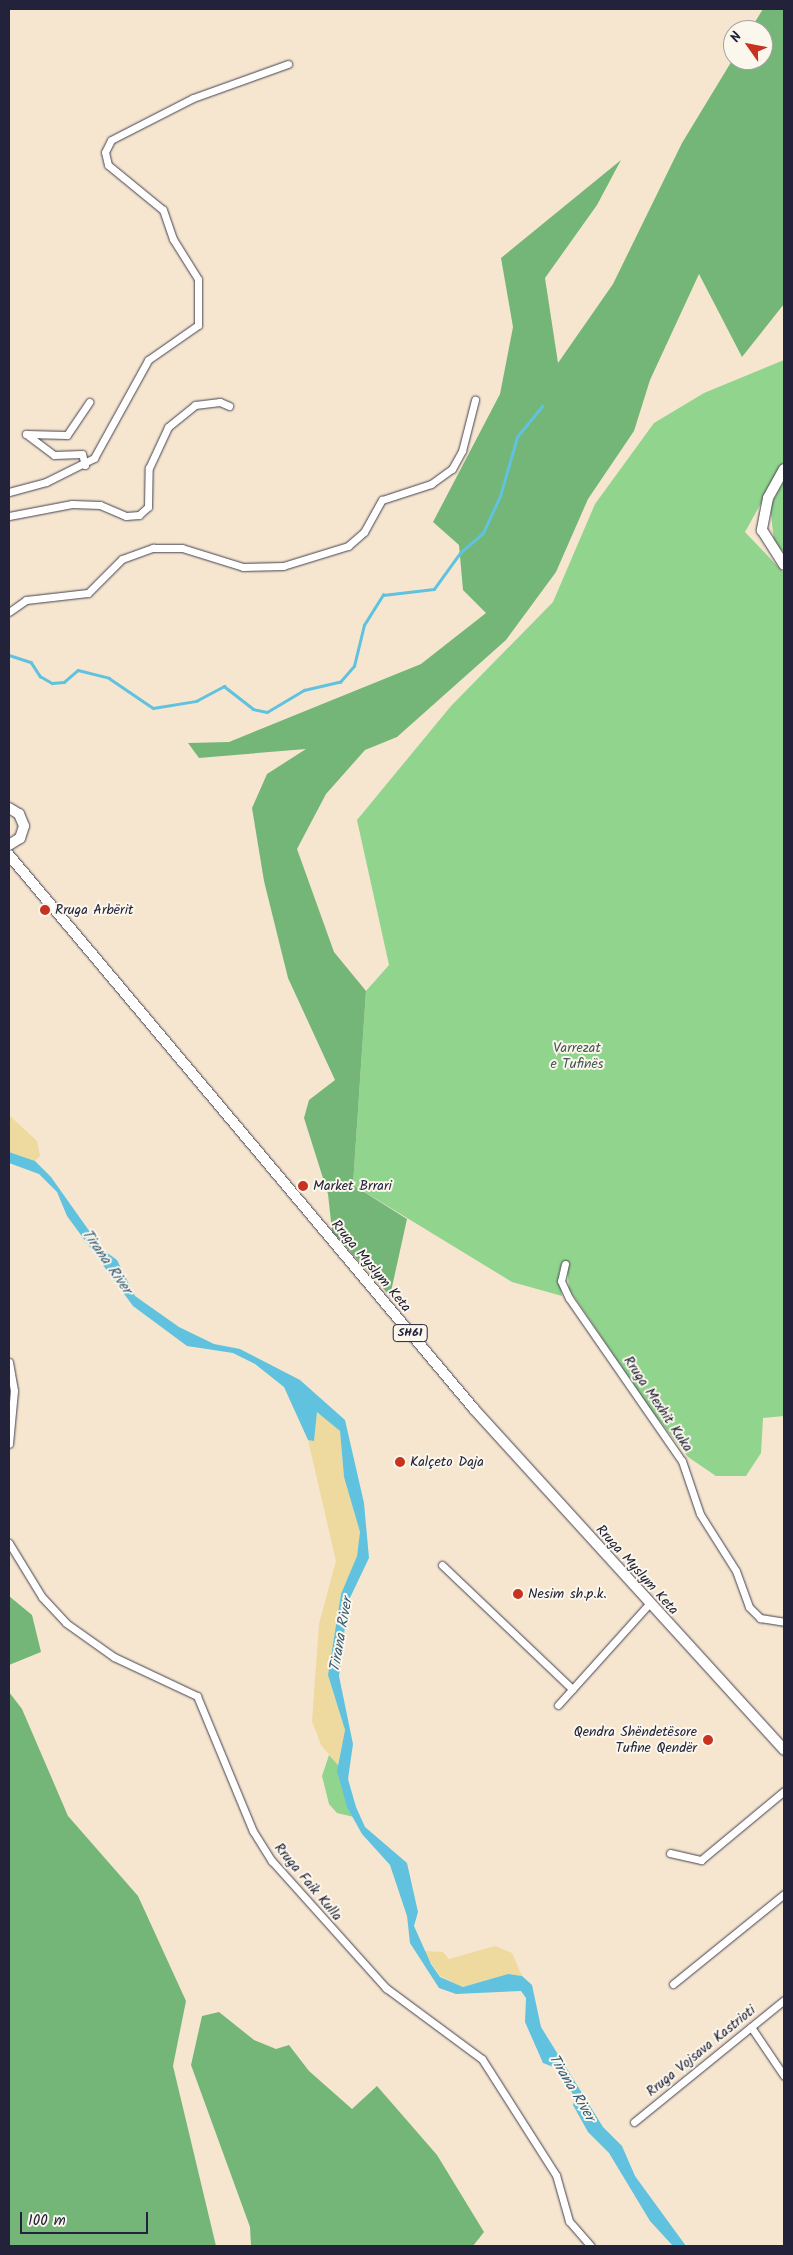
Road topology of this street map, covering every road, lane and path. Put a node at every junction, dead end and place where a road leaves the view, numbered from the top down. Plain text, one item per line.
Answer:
1 (288, 64) dead end
2 (475, 400) dead end
3 (89, 402) dead end
4 (229, 406) dead end
5 (85, 464) junction
6 (784, 469) edge
7 (9, 492) edge
8 (9, 516) edge
9 (784, 565) edge
10 (9, 612) edge
11 (11, 807) edge
12 (20, 838) junction
13 (9, 844) edge
14 (9, 855) edge
15 (20, 868) junction
16 (565, 1264) dead end
17 (9, 1362) edge
18 (9, 1444) edge
19 (9, 1543) edge
20 (442, 1564) dead end
21 (649, 1604) junction
22 (784, 1622) edge
23 (572, 1688) junction
24 (558, 1705) dead end
25 (784, 1750) edge
26 (784, 1791) edge
27 (670, 1853) dead end
28 (784, 1894) edge
29 (673, 1984) dead end
30 (784, 2000) edge
31 (751, 2027) junction
32 (784, 2076) edge
33 (634, 2122) dead end
34 (591, 2246) edge

1 - 5 street
2 - 10 street
3 - 5 street
4 - 8 street
5 - 7 street
6 - 9 main road
11 - 12 main road
12 - 13 main road
12 - 15 main road
14 - 15 main road, Rruga Myslym Keta / SH61
15 - 21 main road, Rruga Myslym Keta / SH61
16 - 22 street, Rruga Mexhit Kuka
17 - 18 street
19 - 34 street, Rruga Faik Kulla
20 - 23 street
21 - 23 street
21 - 25 main road, Rruga Myslym Keta / SH61
23 - 24 street
26 - 27 street
28 - 29 street
30 - 31 street, Rruga Vojsava Kastrioti
31 - 32 street
31 - 33 street, Rruga Vojsava Kastrioti

